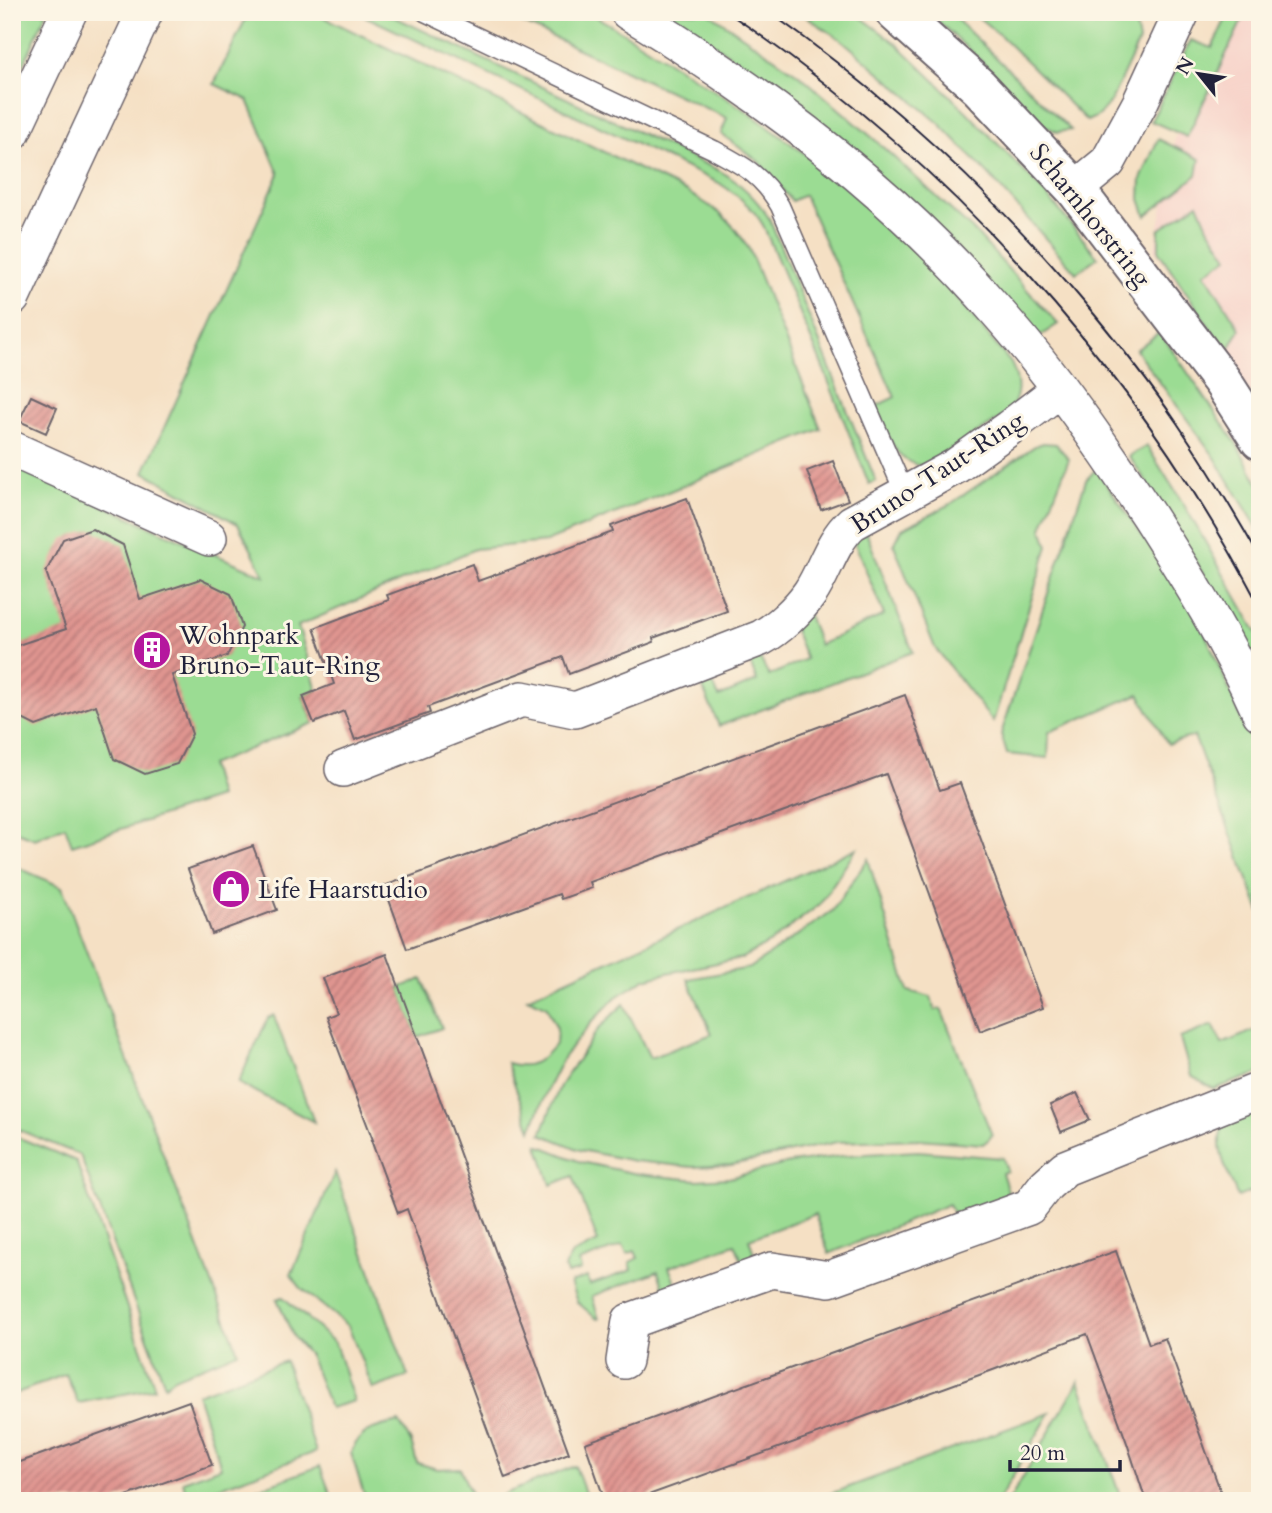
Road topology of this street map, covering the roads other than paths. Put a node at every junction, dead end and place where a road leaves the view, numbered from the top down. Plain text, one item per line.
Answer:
1 (69, 12) edge
2 (145, 12) edge
3 (425, 12) edge
4 (628, 12) edge
5 (895, 12) edge
6 (1182, 12) edge
7 (12, 133) edge
8 (1075, 188) junction
9 (12, 298) edge
10 (1060, 389) junction
11 (1260, 440) edge
12 (12, 449) edge
13 (905, 494) junction
14 (209, 538) dead end
15 (1260, 713) edge
16 (343, 769) dead end
17 (1260, 1090) edge
18 (624, 1361) dead end

1 - 7 street
2 - 9 street
3 - 13 lane
4 - 10 street
5 - 8 street, Scharnhorstring
6 - 8 street
8 - 11 street, Scharnhorstring
10 - 13 street, Bruno-Taut-Ring
10 - 15 street
12 - 14 street
13 - 16 street, Bruno-Taut-Ring
17 - 18 street

